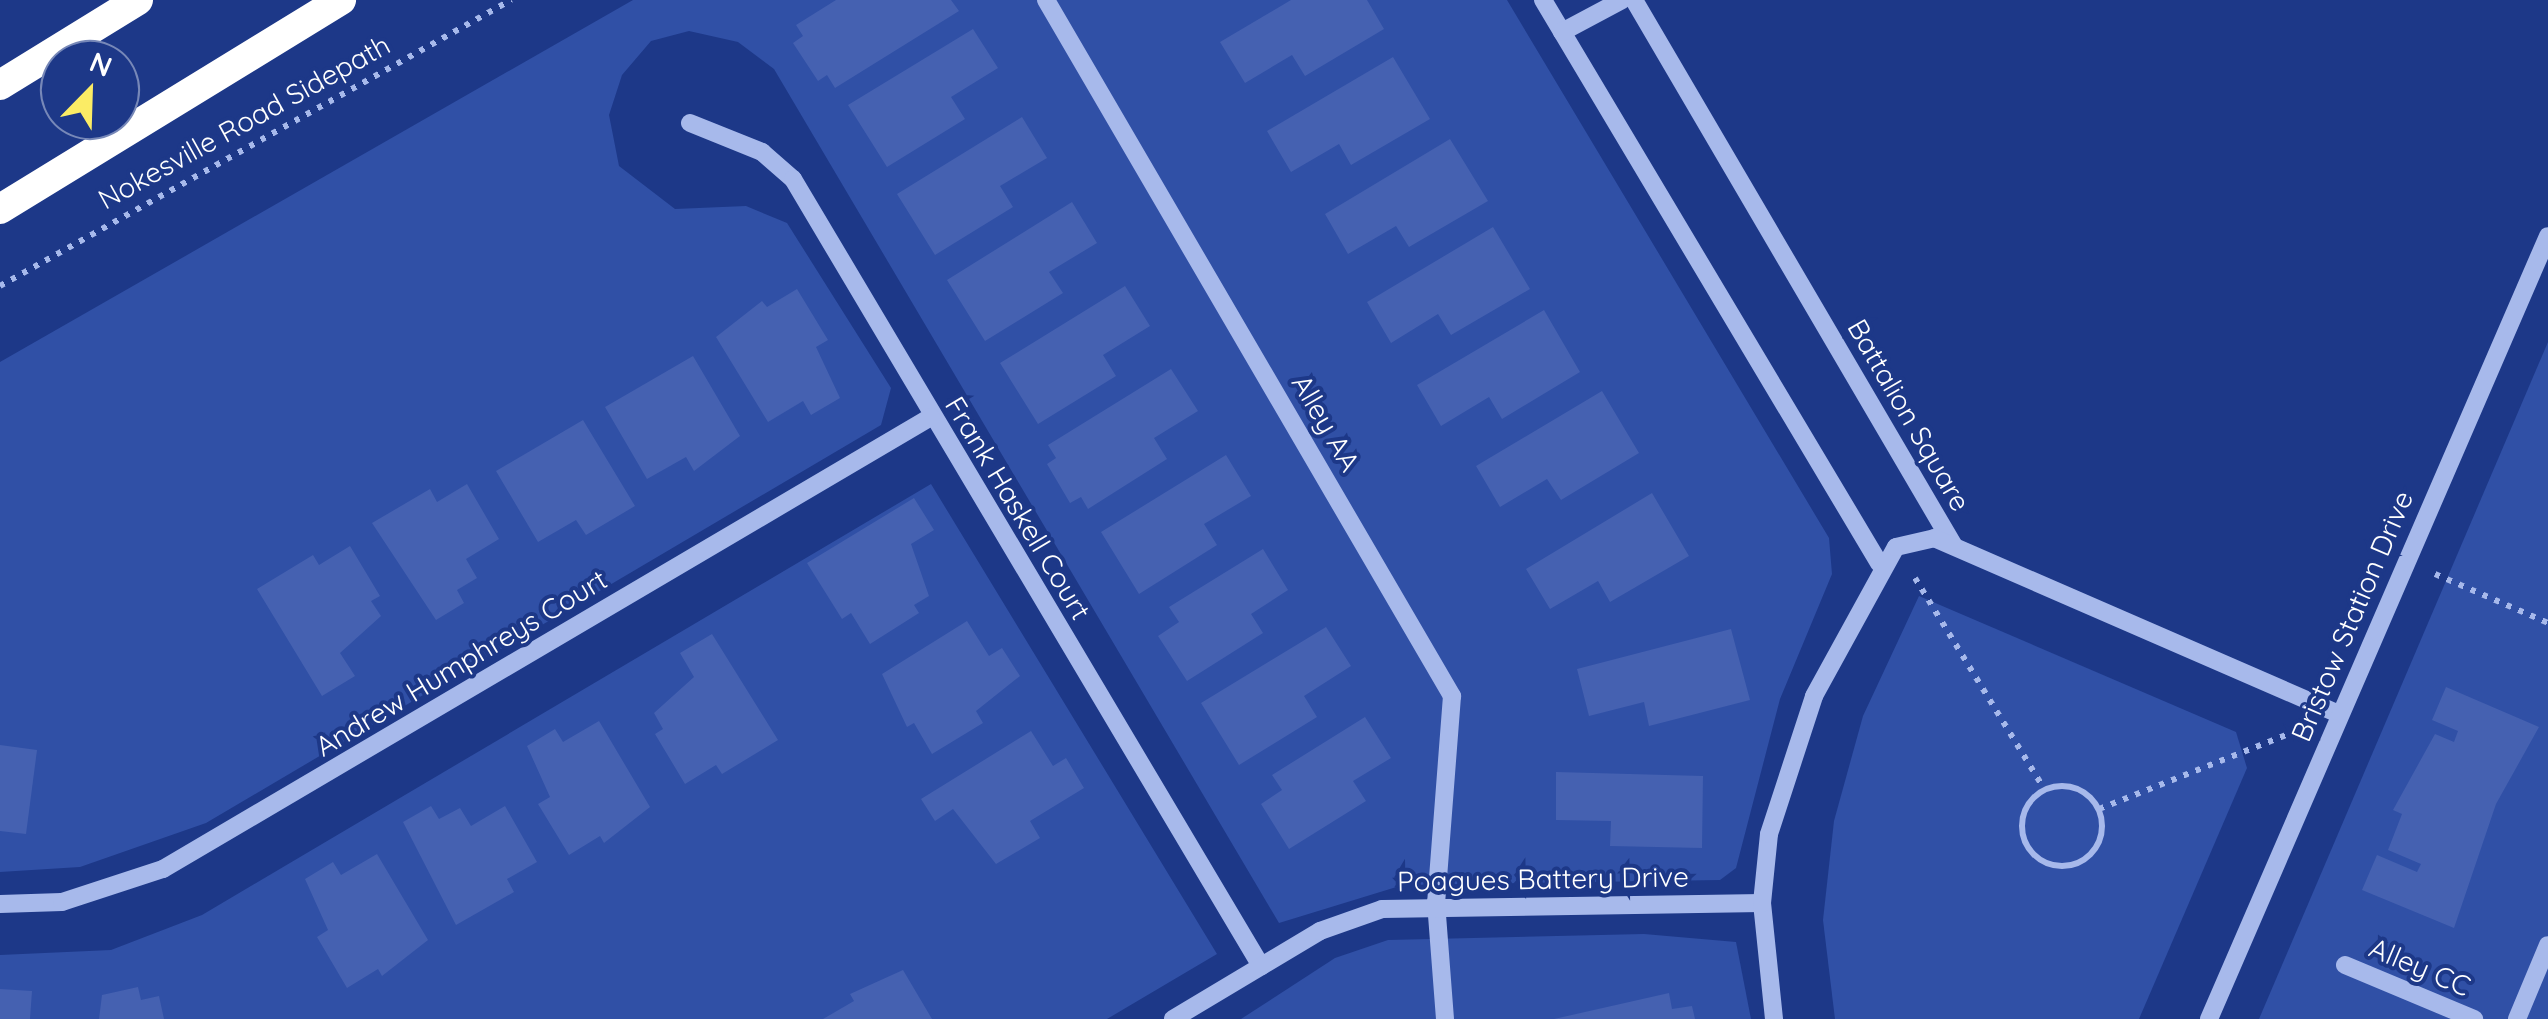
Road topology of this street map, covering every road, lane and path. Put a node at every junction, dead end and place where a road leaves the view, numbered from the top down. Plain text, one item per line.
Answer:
1 (138, 0) edge
2 (341, 0) edge
3 (511, 0) edge
4 (1046, 0) edge
5 (1543, 0) edge
6 (1622, 0) edge
7 (1634, 0) edge
8 (1562, 32) junction
9 (0, 85) edge
10 (690, 123) dead end
11 (0, 209) edge
12 (2548, 236) edge
13 (0, 286) edge
14 (932, 417) junction
15 (1896, 546) junction
16 (1954, 546) junction
17 (2406, 562) junction
18 (1879, 563) junction
19 (2548, 623) edge
20 (2339, 714) junction
21 (2045, 790) junction
22 (2099, 810) junction
23 (1436, 902) junction
24 (0, 904) edge
25 (1762, 904) junction
26 (2548, 945) edge
27 (2346, 965) dead end
28 (1261, 966) junction
29 (1173, 1019) edge
30 (1446, 1019) edge
31 (1774, 1019) edge
32 (2210, 1019) edge
33 (2474, 1019) edge
34 (2516, 1019) edge

1 - 9 highway
2 - 11 highway
3 - 13 path, Nokesville Road Sidepath
4 - 23 street, Alley AA
5 - 8 street
6 - 8 street
7 - 16 street, Battalion Square
8 - 18 street
10 - 14 street, Frank Haskell Court
12 - 17 street, Bristow Station Drive
14 - 24 street, Andrew Humphreys Court
14 - 28 street, Frank Haskell Court
15 - 16 street
15 - 18 street
15 - 21 path
16 - 20 street, Battalion Square
17 - 19 path
17 - 20 street, Bristow Station Drive
18 - 25 street
20 - 22 path
20 - 32 street, Bristow Station Drive
21 - 22 path
21 - 22 path
23 - 25 street, Poagues Battery Drive
23 - 28 street, Poagues Battery Drive
23 - 30 street, Alley AA
25 - 31 street
26 - 34 street
27 - 33 street, Alley CC
28 - 29 street, Poagues Battery Drive

